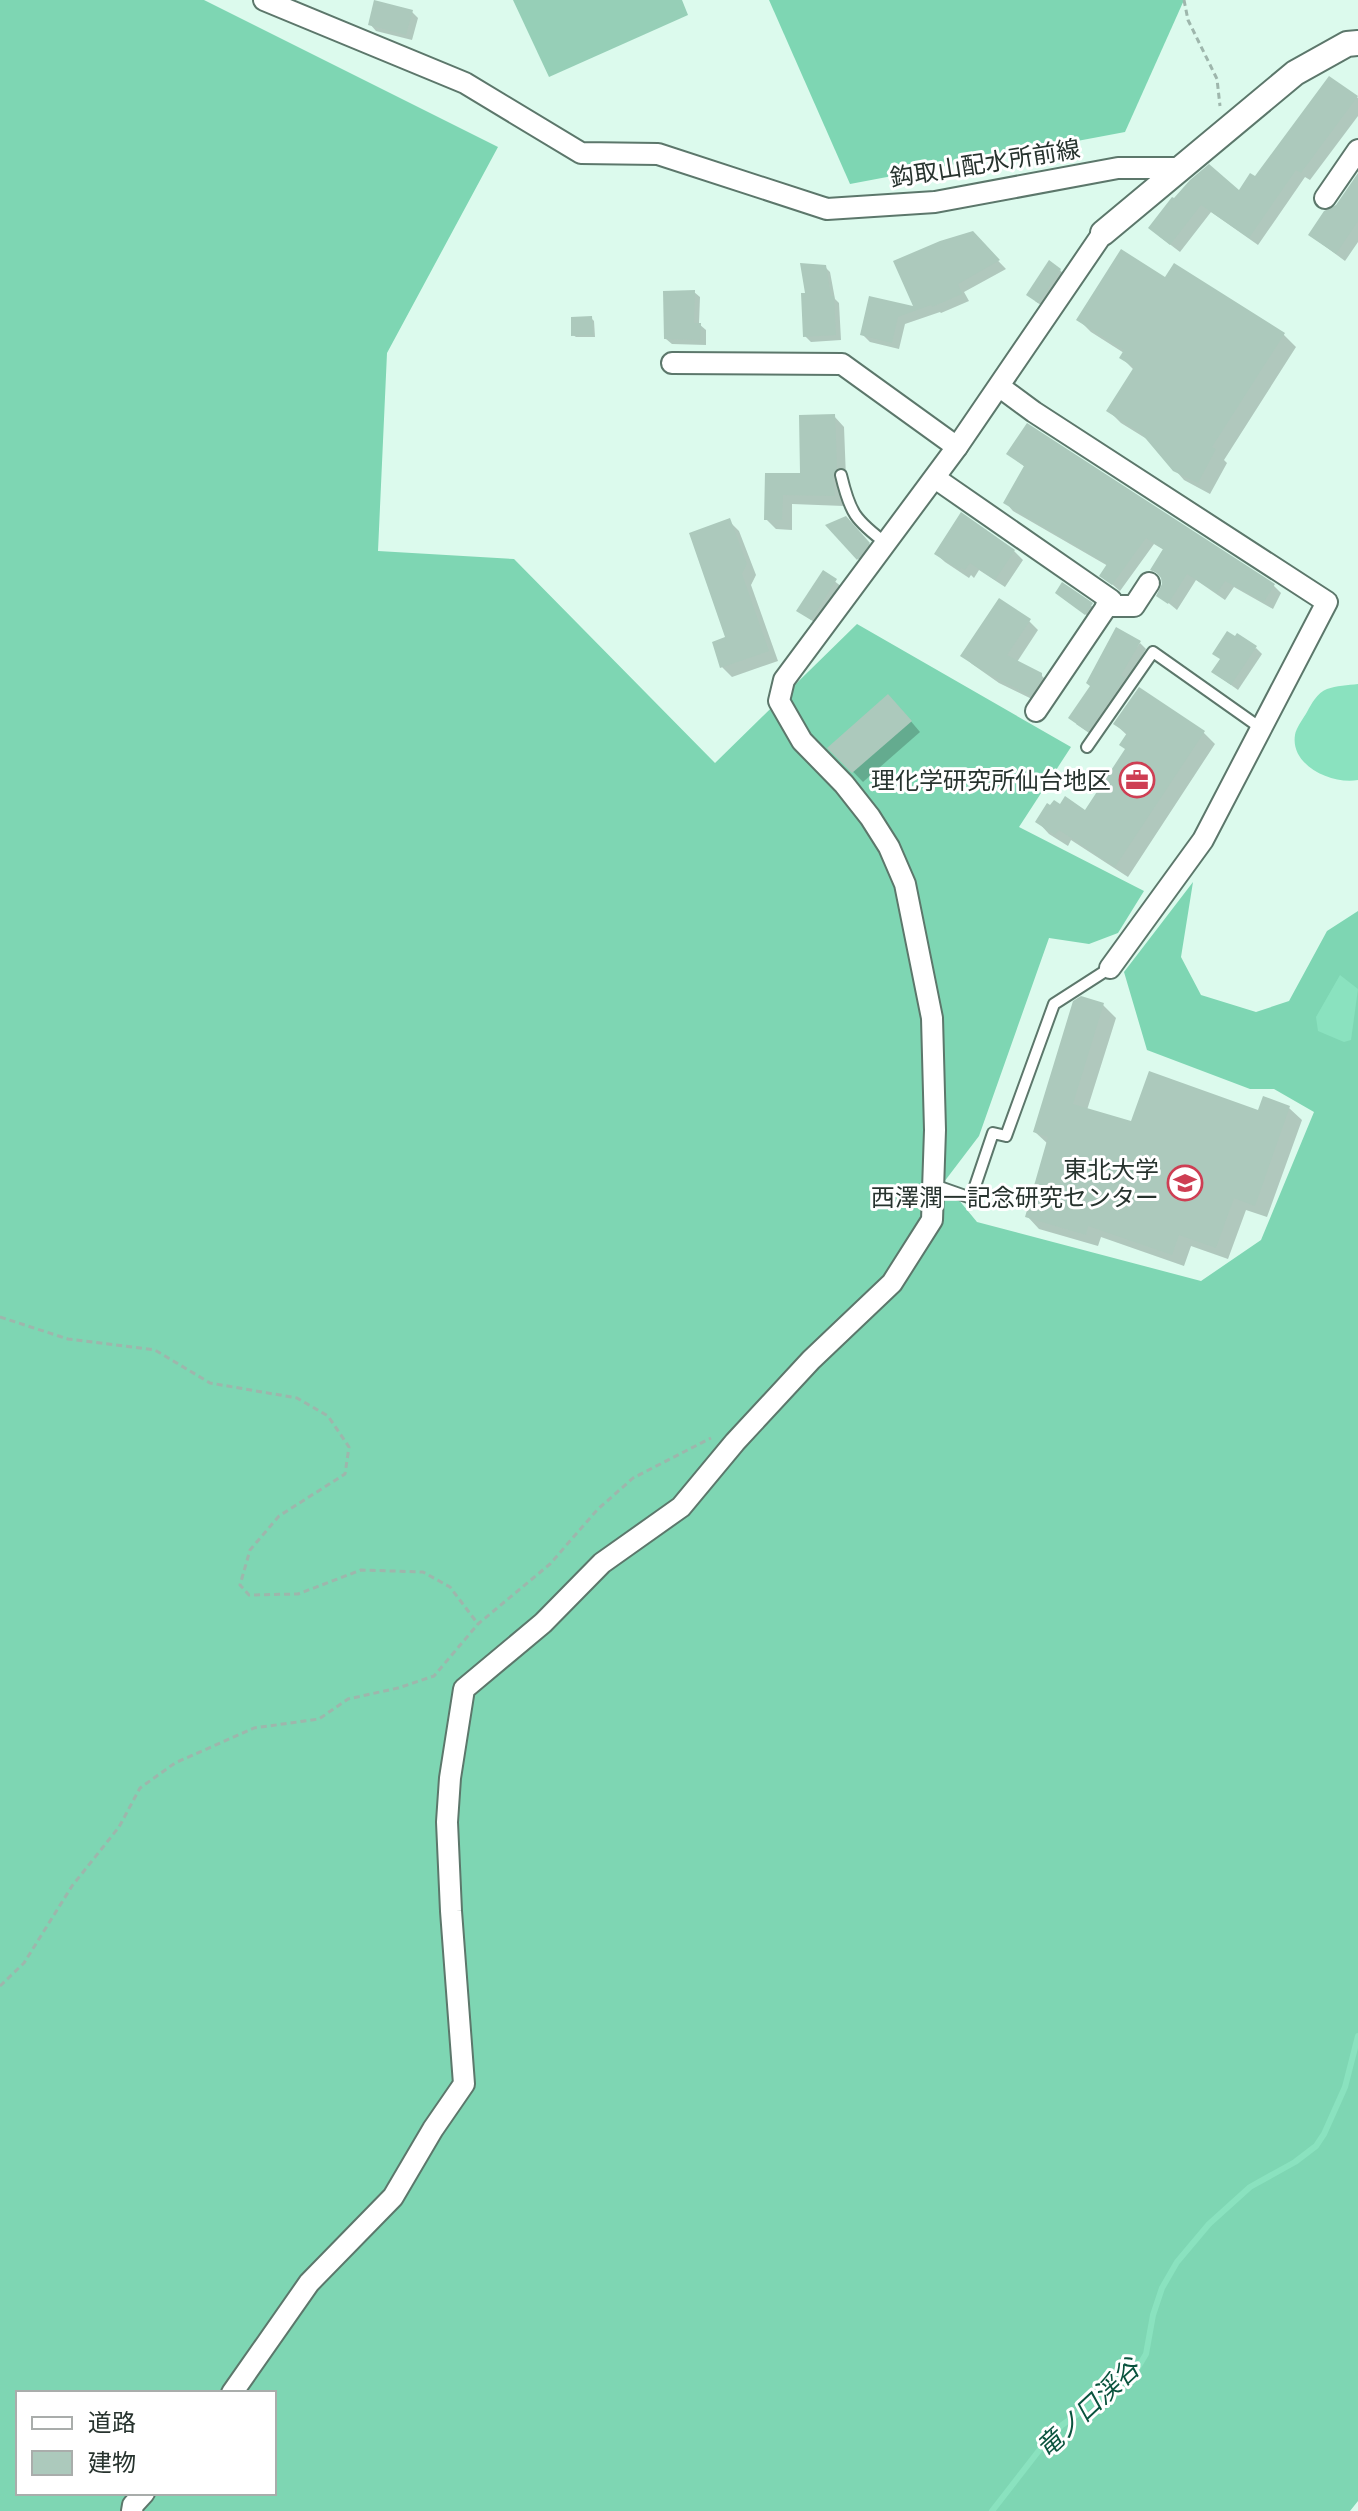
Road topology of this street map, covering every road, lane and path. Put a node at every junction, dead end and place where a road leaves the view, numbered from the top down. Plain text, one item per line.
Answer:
1 (264, 0) edge
2 (1184, 0) edge
3 (1358, 43) edge
4 (1223, 133) junction
5 (1358, 150) edge
6 (1182, 168) junction
7 (1338, 192) dead end
8 (1103, 233) joint
9 (672, 363) dead end
10 (1000, 387) junction
11 (957, 447) junction
12 (841, 475) dead end
13 (935, 478) junction
14 (887, 544) junction
15 (1149, 583) dead end
16 (1106, 606) junction
17 (1056, 681) junction
18 (1075, 692) dead end
19 (1036, 711) dead end
20 (1262, 729) junction
21 (1087, 747) dead end
22 (1110, 968) joint
23 (934, 1185) junction
24 (0, 1317) edge
25 (751, 1424) junction
26 (478, 1624) junction
27 (0, 1986) edge
28 (233, 2391) edge

1 - 6 street, 鈎取山配水所前線
2 - 4 path
3 - 4 street
4 - 6 street
5 - 7 street
6 - 8 street
8 - 10 street
9 - 11 street
10 - 11 street
10 - 20 street
11 - 13 street
12 - 14 lane
13 - 14 street
13 - 16 street
14 - 23 street
15 - 16 street
16 - 17 street
17 - 18 street
17 - 19 street
20 - 21 lane
20 - 22 street
22 - 23 lane
23 - 25 street
24 - 26 path
25 - 26 path
25 - 28 street
26 - 27 path

